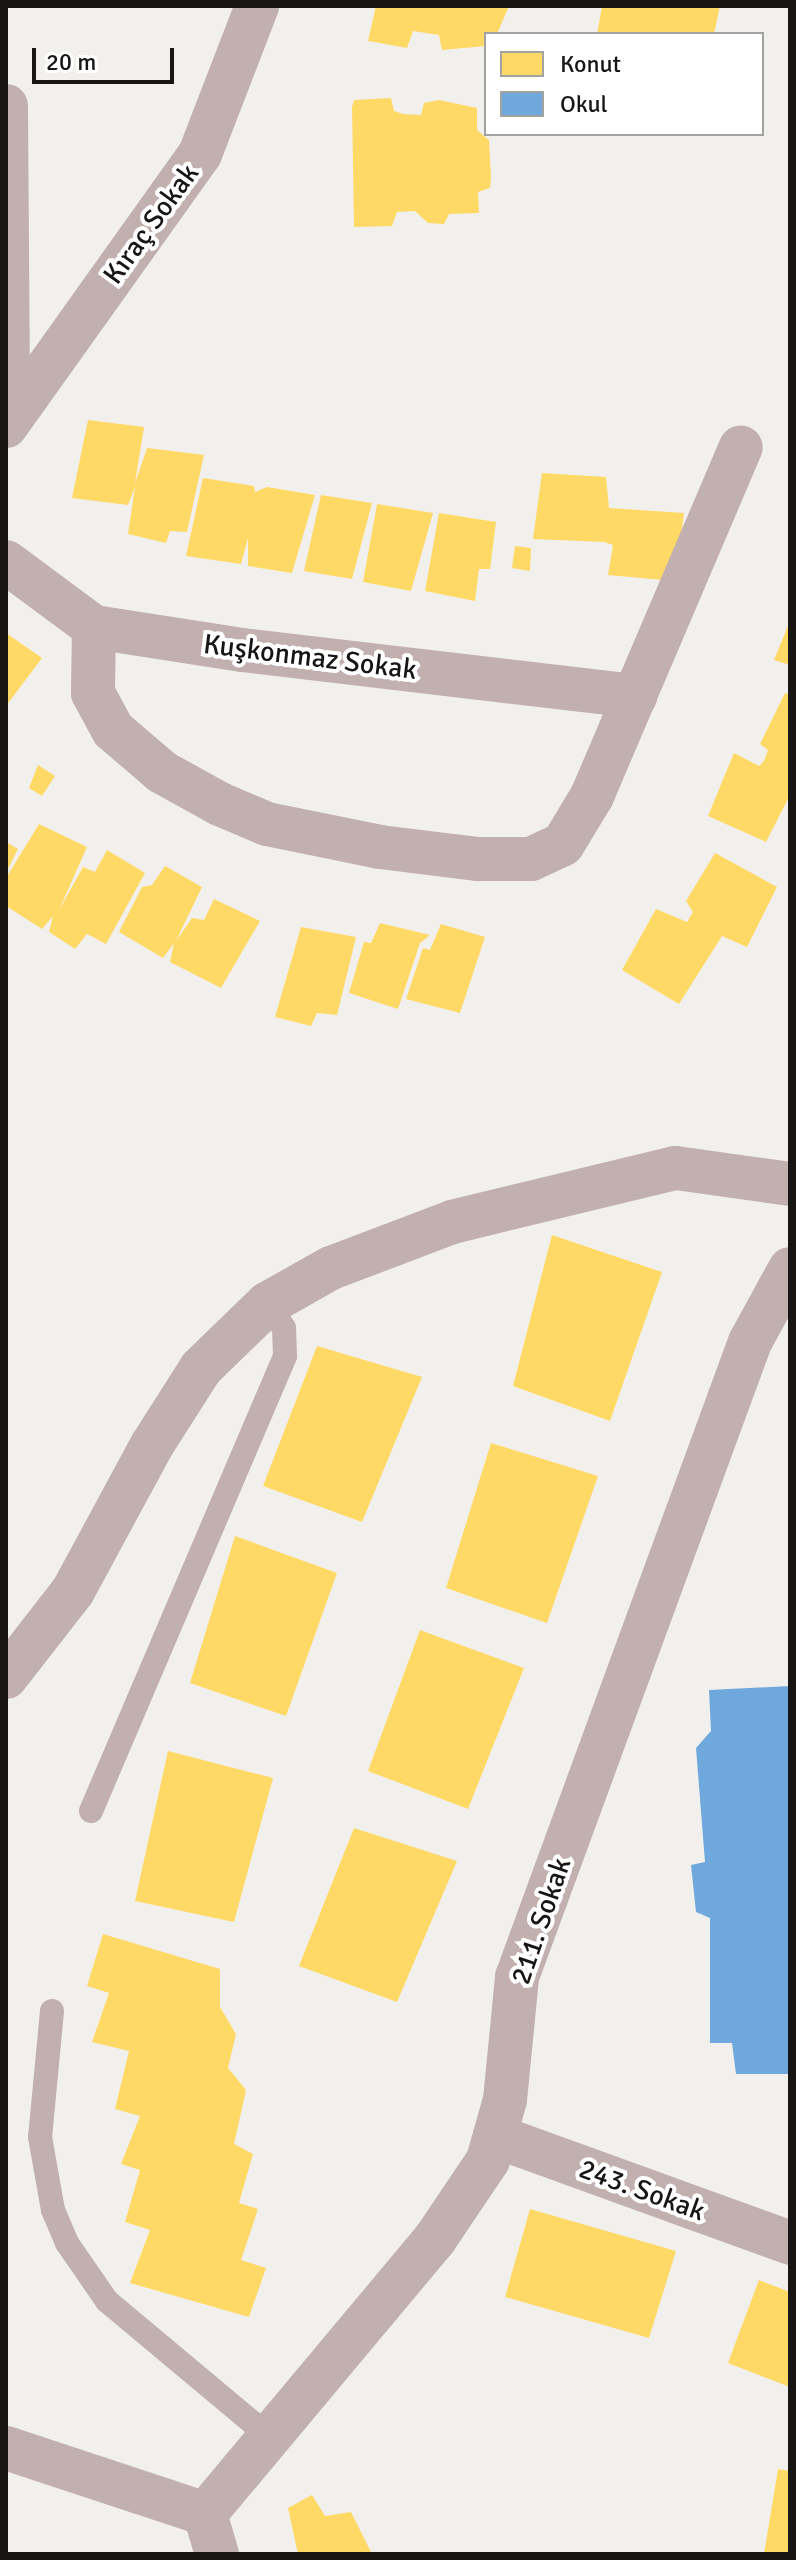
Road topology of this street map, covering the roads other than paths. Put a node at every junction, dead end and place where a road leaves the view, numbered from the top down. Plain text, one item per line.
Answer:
1 (257, 6) edge
2 (6, 106) edge
3 (7, 424) edge
4 (741, 447) dead end
5 (6, 562) edge
6 (94, 627) junction
7 (635, 696) junction
8 (790, 1184) edge
9 (790, 1269) edge
10 (267, 1304) junction
11 (6, 1677) edge
12 (91, 1811) dead end
13 (52, 2011) dead end
14 (495, 2136) junction
15 (790, 2243) edge
16 (267, 2435) junction
17 (6, 2448) edge
18 (211, 2534) edge

1 - 3 street, Kıraç Sokak
2 - 3 street
4 - 7 street
5 - 6 street, Kuşkonmaz Sokak
6 - 7 street, Kuşkonmaz Sokak
6 - 7 street
8 - 10 street
9 - 14 street, 211. Sokak
10 - 11 street
10 - 12 lane
13 - 16 lane
14 - 15 street, 243. Sokak
14 - 16 street, 211. Sokak
16 - 18 street, 211. Sokak
17 - 18 street

